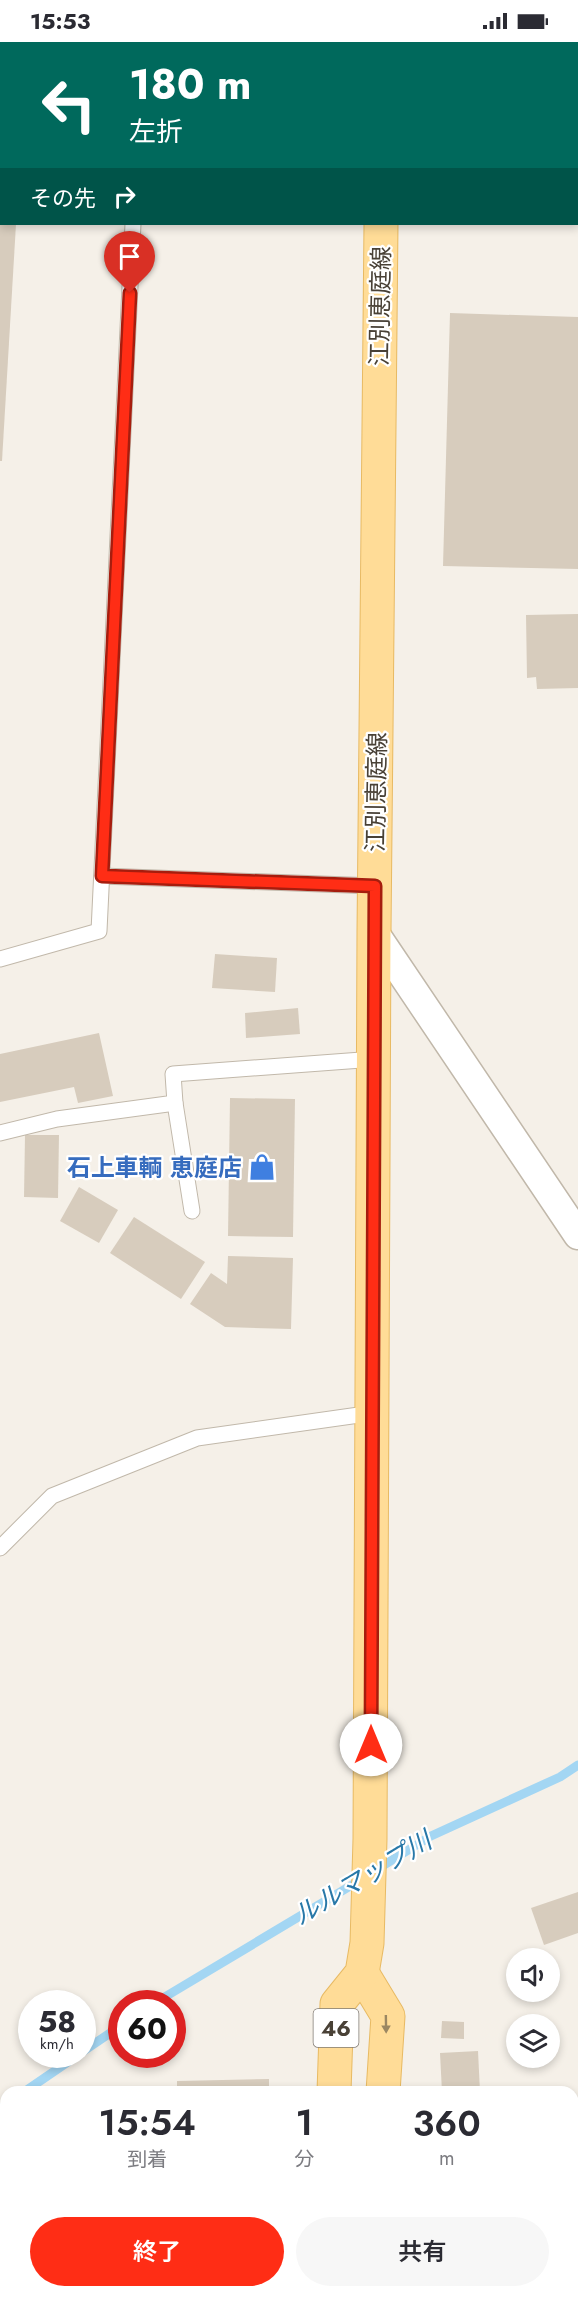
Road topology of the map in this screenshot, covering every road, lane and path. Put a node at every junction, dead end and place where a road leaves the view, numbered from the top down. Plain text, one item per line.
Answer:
1 (133, 225) edge
2 (381, 225) edge
3 (102, 876) junction
4 (375, 886) junction
5 (374, 932) junction
6 (0, 959) edge
7 (375, 1059) junction
8 (175, 1103) junction
9 (0, 1133) edge
10 (192, 1211) dead end
11 (578, 1235) edge
12 (373, 1413) junction
13 (0, 1548) edge
14 (364, 1958) junction
15 (334, 2086) edge
16 (383, 2086) edge

1 - 3 lane
2 - 4 main road, 江別恵庭線
3 - 4 lane
3 - 6 lane
4 - 5 main road, 江別恵庭線
5 - 7 main road, 江別恵庭線
5 - 11 street
7 - 8 lane
7 - 12 main road, 江別恵庭線
8 - 9 lane
8 - 10 lane
12 - 13 lane
12 - 14 main road, 江別恵庭線
14 - 15 main road, 46
14 -> 16 main road, 46

